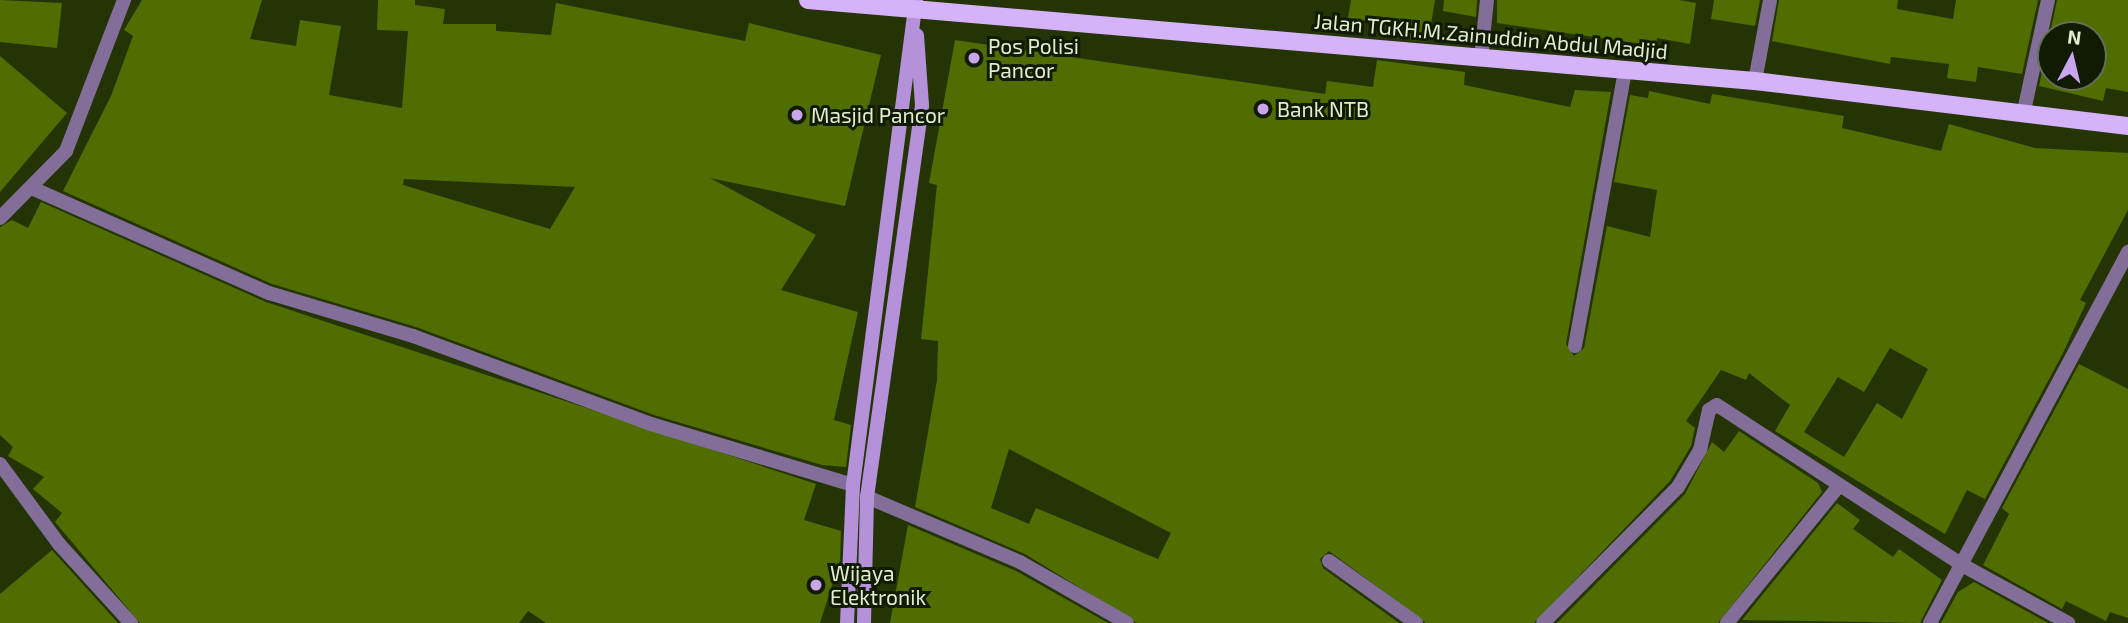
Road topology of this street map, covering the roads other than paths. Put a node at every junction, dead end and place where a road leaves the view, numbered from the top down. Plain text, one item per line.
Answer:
1 (124, 0) edge
2 (808, 0) edge
3 (1488, 0) edge
4 (1770, 0) edge
5 (2048, 0) edge
6 (916, 5) edge
7 (1481, 58) junction
8 (1625, 70) junction
9 (1755, 81) junction
10 (2024, 111) junction
11 (2128, 126) edge
12 (34, 189) junction
13 (0, 218) edge
14 (2128, 252) edge
15 (1575, 346) dead end
16 (0, 464) edge
17 (853, 485) junction
18 (1839, 487) junction
19 (867, 497) junction
20 (1329, 561) dead end
21 (1964, 566) junction
22 (849, 604) junction
23 (866, 605) junction
24 (131, 623) edge
25 (847, 623) edge
26 (864, 623) edge
27 (1127, 623) edge
28 (1416, 623) edge
29 (1543, 623) edge
30 (1727, 623) edge
31 (1930, 623) edge
32 (2068, 623) edge

1 - 12 street
2 - 6 main road, Jalan TGKH.M.Zainuddin Abdul Madjid
3 - 7 street
4 - 9 street
5 - 10 street
6 - 7 main road, Jalan TGKH.M.Zainuddin Abdul Madjid
6 - 17 main road
6 - 19 main road
7 - 8 main road, Jalan TGKH.M.Zainuddin Abdul Madjid
8 - 9 main road, Jalan TGKH.M.Zainuddin Abdul Madjid
8 - 15 street
9 - 10 main road, Jalan TGKH.M.Zainuddin Abdul Madjid
10 - 11 main road, Jalan TGKH.M.Zainuddin Abdul Madjid
12 - 13 street
12 - 17 street
14 - 21 street
16 - 24 street
17 - 22 main road
18 - 21 street
18 - 29 street
18 - 30 street
19 - 23 main road
19 - 27 street
20 - 28 street
21 - 31 street
21 - 32 street
22 - 23 main road
22 - 25 main road
23 - 26 main road

